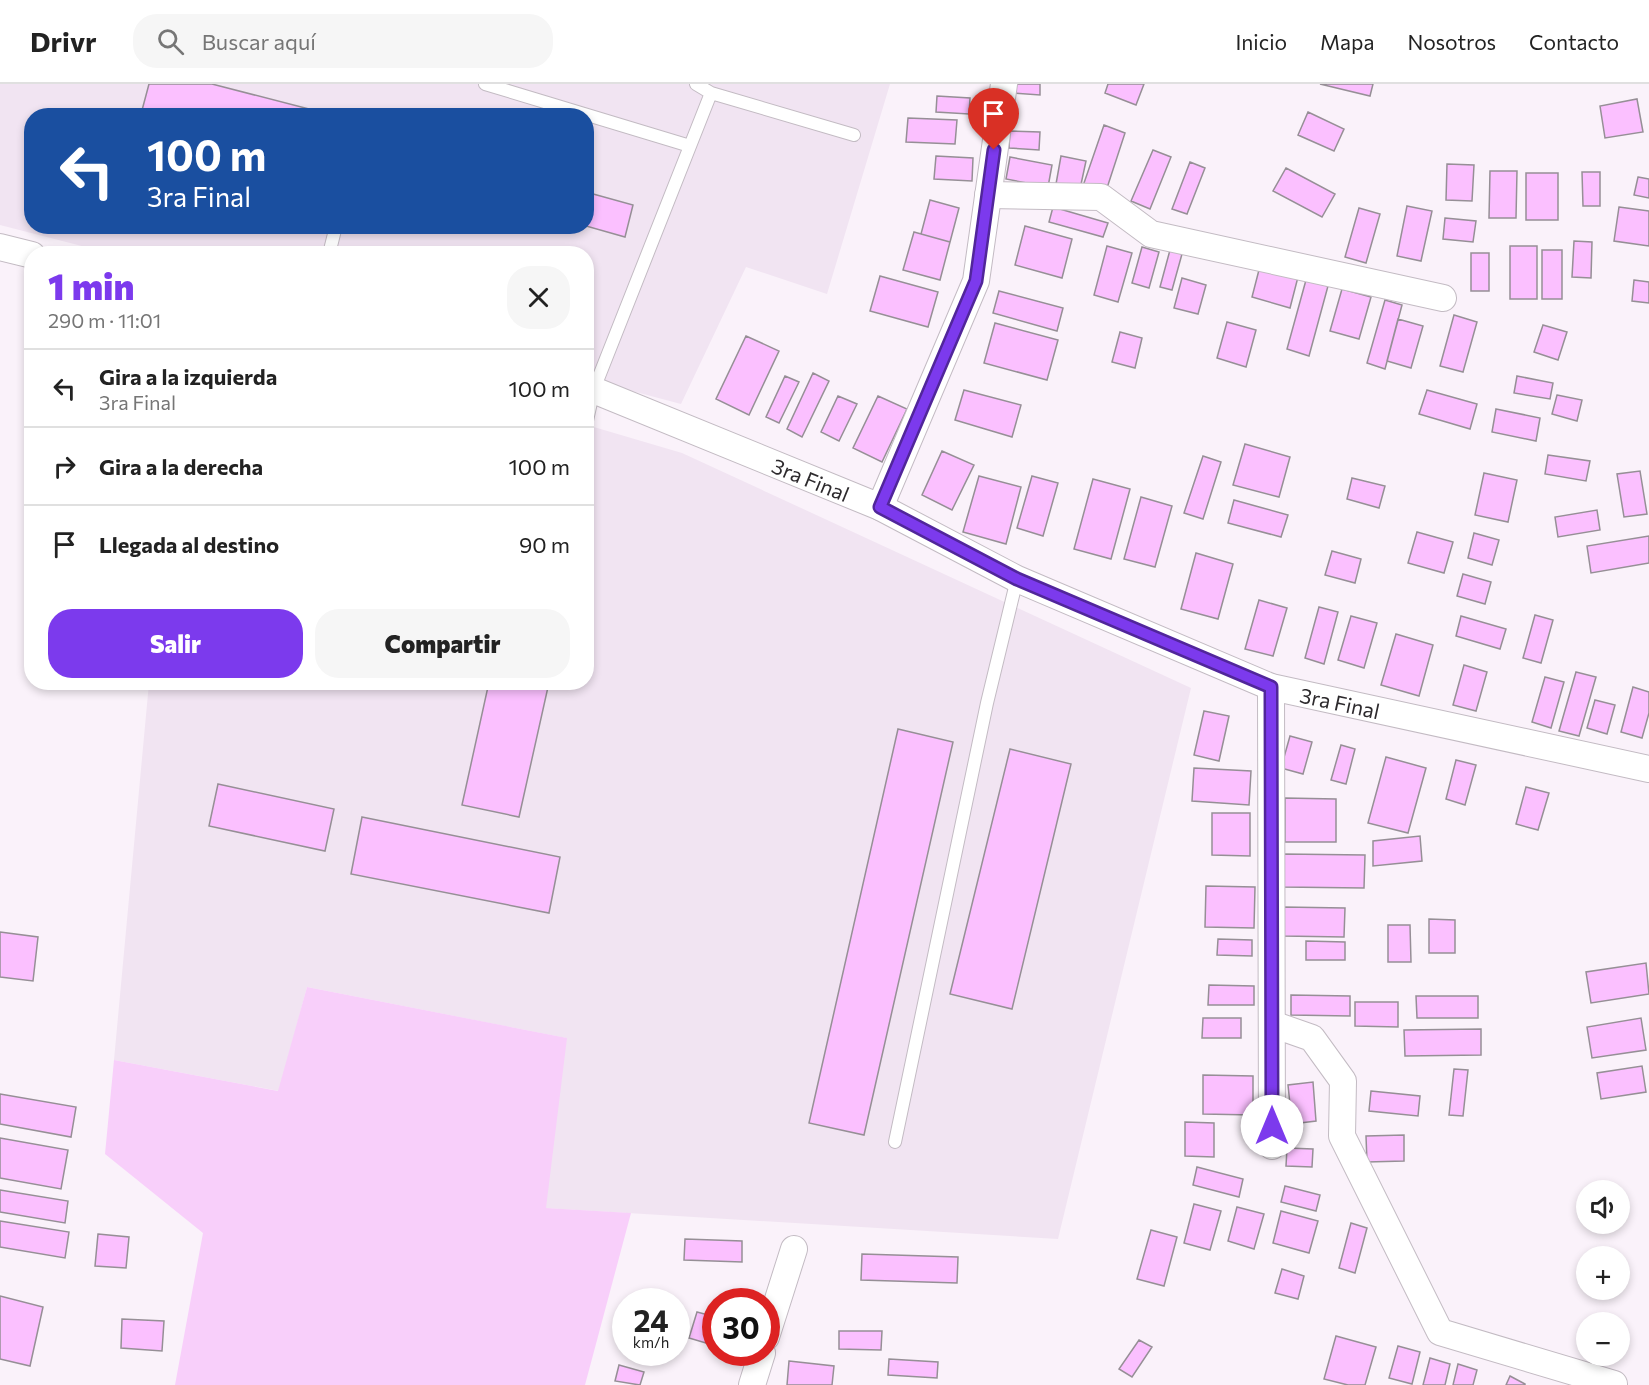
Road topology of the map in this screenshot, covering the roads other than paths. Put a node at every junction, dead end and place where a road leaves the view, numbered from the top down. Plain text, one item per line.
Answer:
1 (485, 84) edge
2 (696, 84) edge
3 (1004, 84) edge
4 (711, 93) junction
5 (564, 108) edge
6 (594, 117) edge
7 (854, 135) dead end
8 (690, 146) junction
9 (988, 195) junction
10 (0, 248) edge
11 (24, 253) edge
12 (1443, 298) dead end
13 (594, 378) edge
14 (594, 390) edge
15 (880, 507) junction
16 (1017, 579) junction
17 (1271, 687) junction
18 (1649, 769) edge
19 (1272, 1024) junction
20 (895, 1142) dead end
21 (1272, 1146) dead end
22 (794, 1249) dead end
23 (780, 1293) edge
24 (758, 1366) edge
25 (1614, 1384) edge
26 (752, 1385) edge

1 - 5 lane
2 - 4 lane
3 - 9 street
4 - 7 lane
4 - 8 lane
6 - 8 lane
8 - 13 lane
9 - 12 street
9 - 15 street
10 - 11 street
14 - 15 street, 3ra Final
15 - 16 street, 3ra Final
16 - 17 street, 3ra Final
16 - 20 lane
17 - 18 street, 3ra Final
17 - 19 street
19 - 21 street
19 - 25 street
22 - 23 street
24 - 26 street

